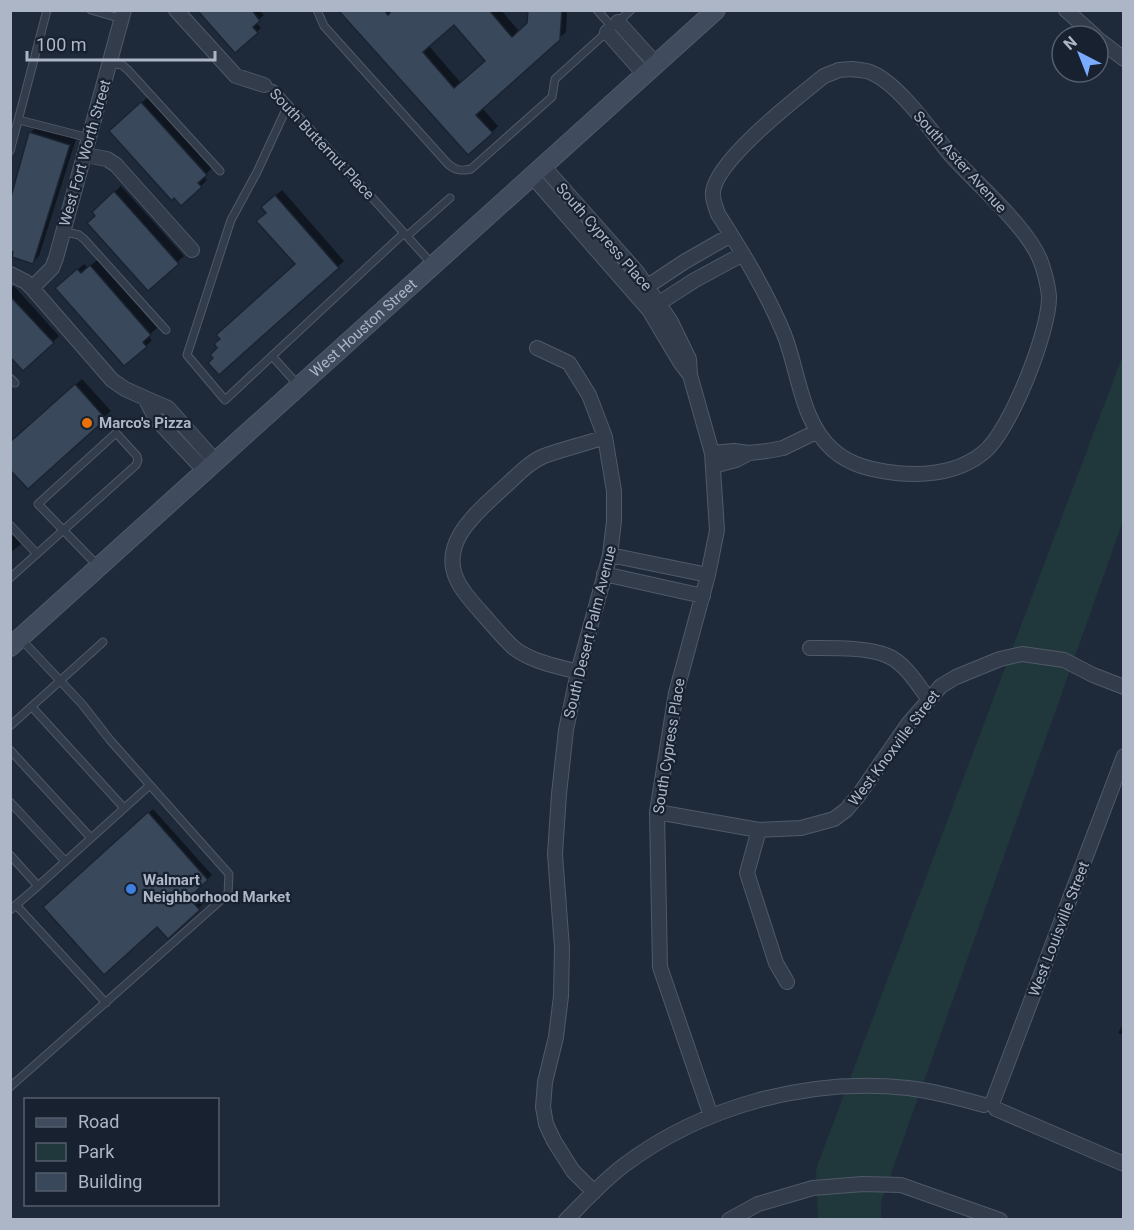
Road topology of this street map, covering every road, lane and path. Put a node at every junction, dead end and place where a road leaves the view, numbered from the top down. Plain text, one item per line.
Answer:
1 (47, 10) edge
2 (91, 10) edge
3 (176, 10) edge
4 (317, 10) edge
5 (597, 10) edge
6 (631, 10) edge
7 (716, 10) edge
8 (1066, 10) edge
9 (123, 14) edge
10 (1082, 24) edge
11 (612, 27) junction
12 (110, 63) junction
13 (650, 69) junction
14 (264, 85) joint
15 (288, 105) junction
16 (19, 120) junction
17 (89, 138) junction
18 (10, 151) edge
19 (85, 155) junction
20 (220, 171) dead end
21 (538, 171) junction
22 (450, 198) dead end
23 (62, 231) junction
24 (406, 234) junction
25 (731, 235) junction
26 (192, 250) dead end
27 (743, 254) junction
28 (434, 266) junction
29 (674, 269) junction
30 (10, 274) edge
31 (648, 286) junction
32 (685, 287) junction
33 (32, 288) junction
34 (654, 306) junction
35 (166, 330) dead end
36 (537, 348) dead end
37 (272, 356) junction
38 (300, 387) junction
39 (145, 398) junction
40 (174, 415) junction
41 (163, 425) junction
42 (816, 432) junction
43 (605, 437) junction
44 (712, 460) junction
45 (211, 467) junction
46 (10, 525) edge
47 (63, 531) junction
48 (37, 554) junction
49 (610, 555) junction
50 (99, 568) junction
51 (604, 574) junction
52 (708, 576) junction
53 (10, 578) edge
54 (703, 596) junction
55 (15, 642) edge
56 (103, 642) dead end
57 (810, 648) dead end
58 (578, 672) junction
59 (60, 681) junction
60 (1124, 687) edge
61 (929, 700) junction
62 (32, 707) junction
63 (10, 726) edge
64 (10, 750) edge
65 (1124, 756) edge
66 (150, 785) junction
67 (10, 802) edge
68 (124, 808) junction
69 (657, 812) junction
70 (759, 830) junction
71 (91, 838) junction
72 (10, 855) edge
73 (65, 861) junction
74 (38, 886) junction
75 (13, 908) edge
76 (787, 982) dead end
77 (106, 1003) junction
78 (10, 1087) edge
79 (991, 1105) junction
80 (711, 1116) junction
81 (1124, 1164) edge
82 (597, 1190) junction
83 (983, 1217) edge
84 (566, 1220) edge
85 (729, 1220) edge
86 (1000, 1220) edge

1 - 16 lane
2 - 9 lane
3 - 14 street, South Butternut Place
4 - 11 lane
5 - 11 lane
6 - 11 lane
7 - 13 main road, West Houston Street
8 - 10 street
9 - 12 street, West Fort Worth Street
11 - 13 street
12 - 17 street, West Fort Worth Street
12 - 20 lane
13 - 21 main road, West Houston Street
14 - 15 lane, South Butternut Place
15 - 24 lane, South Butternut Place
15 - 37 lane
16 - 17 lane
16 - 18 lane
17 - 19 street, West Fort Worth Street
19 - 23 street, West Fort Worth Street
19 - 26 street
21 - 28 main road, West Houston Street
21 - 31 street, South Cypress Place
21 - 34 street, South Cypress Place
22 - 24 lane
23 - 33 street, West Fort Worth Street
23 - 35 lane
24 - 28 lane, South Butternut Place
24 - 37 lane
25 - 27 street
25 - 29 street
25 - 42 street, South Aster Avenue
27 - 32 street
27 - 42 street
28 - 38 main road, West Houston Street
29 - 31 street
29 - 32 street
30 - 33 street
31 - 34 street, South Cypress Place
32 - 34 street
33 - 39 street
34 - 44 street, South Cypress Place
36 - 43 street, South Desert Palm Avenue
37 - 38 lane
38 - 45 main road, West Houston Street
39 - 40 street
39 - 41 street
40 - 41 street
40 - 45 street
41 - 45 street
42 - 44 street
43 - 49 street, South Desert Palm Avenue
43 - 58 street
44 - 52 street, South Cypress Place
45 - 50 main road, West Houston Street
46 - 48 lane
47 - 47 lane
47 - 48 lane
47 - 50 lane
48 - 53 lane
49 - 51 street, South Desert Palm Avenue
49 - 52 street
50 - 55 main road, West Houston Street
51 - 54 street
51 - 58 street, South Desert Palm Avenue
52 - 54 street, South Cypress Place
54 - 69 street, South Cypress Place
55 - 59 lane
56 - 59 lane
57 - 61 street
58 - 82 street, South Desert Palm Avenue
59 - 62 lane
59 - 66 lane
60 - 61 street, West Knoxville Street
61 - 70 street, West Knoxville Street
62 - 63 lane
62 - 68 lane
64 - 71 lane
65 - 79 street, West Louisville Street
66 - 68 lane
66 - 77 lane
67 - 73 lane
68 - 71 lane
69 - 70 street, West Knoxville Street
69 - 80 street, South Cypress Place
70 - 76 street
71 - 73 lane
72 - 74 lane
73 - 74 lane
74 - 75 lane
75 - 77 lane
77 - 78 lane
79 - 80 street
79 - 81 street
80 - 82 street
82 - 84 street
83 - 85 street
83 - 86 street

